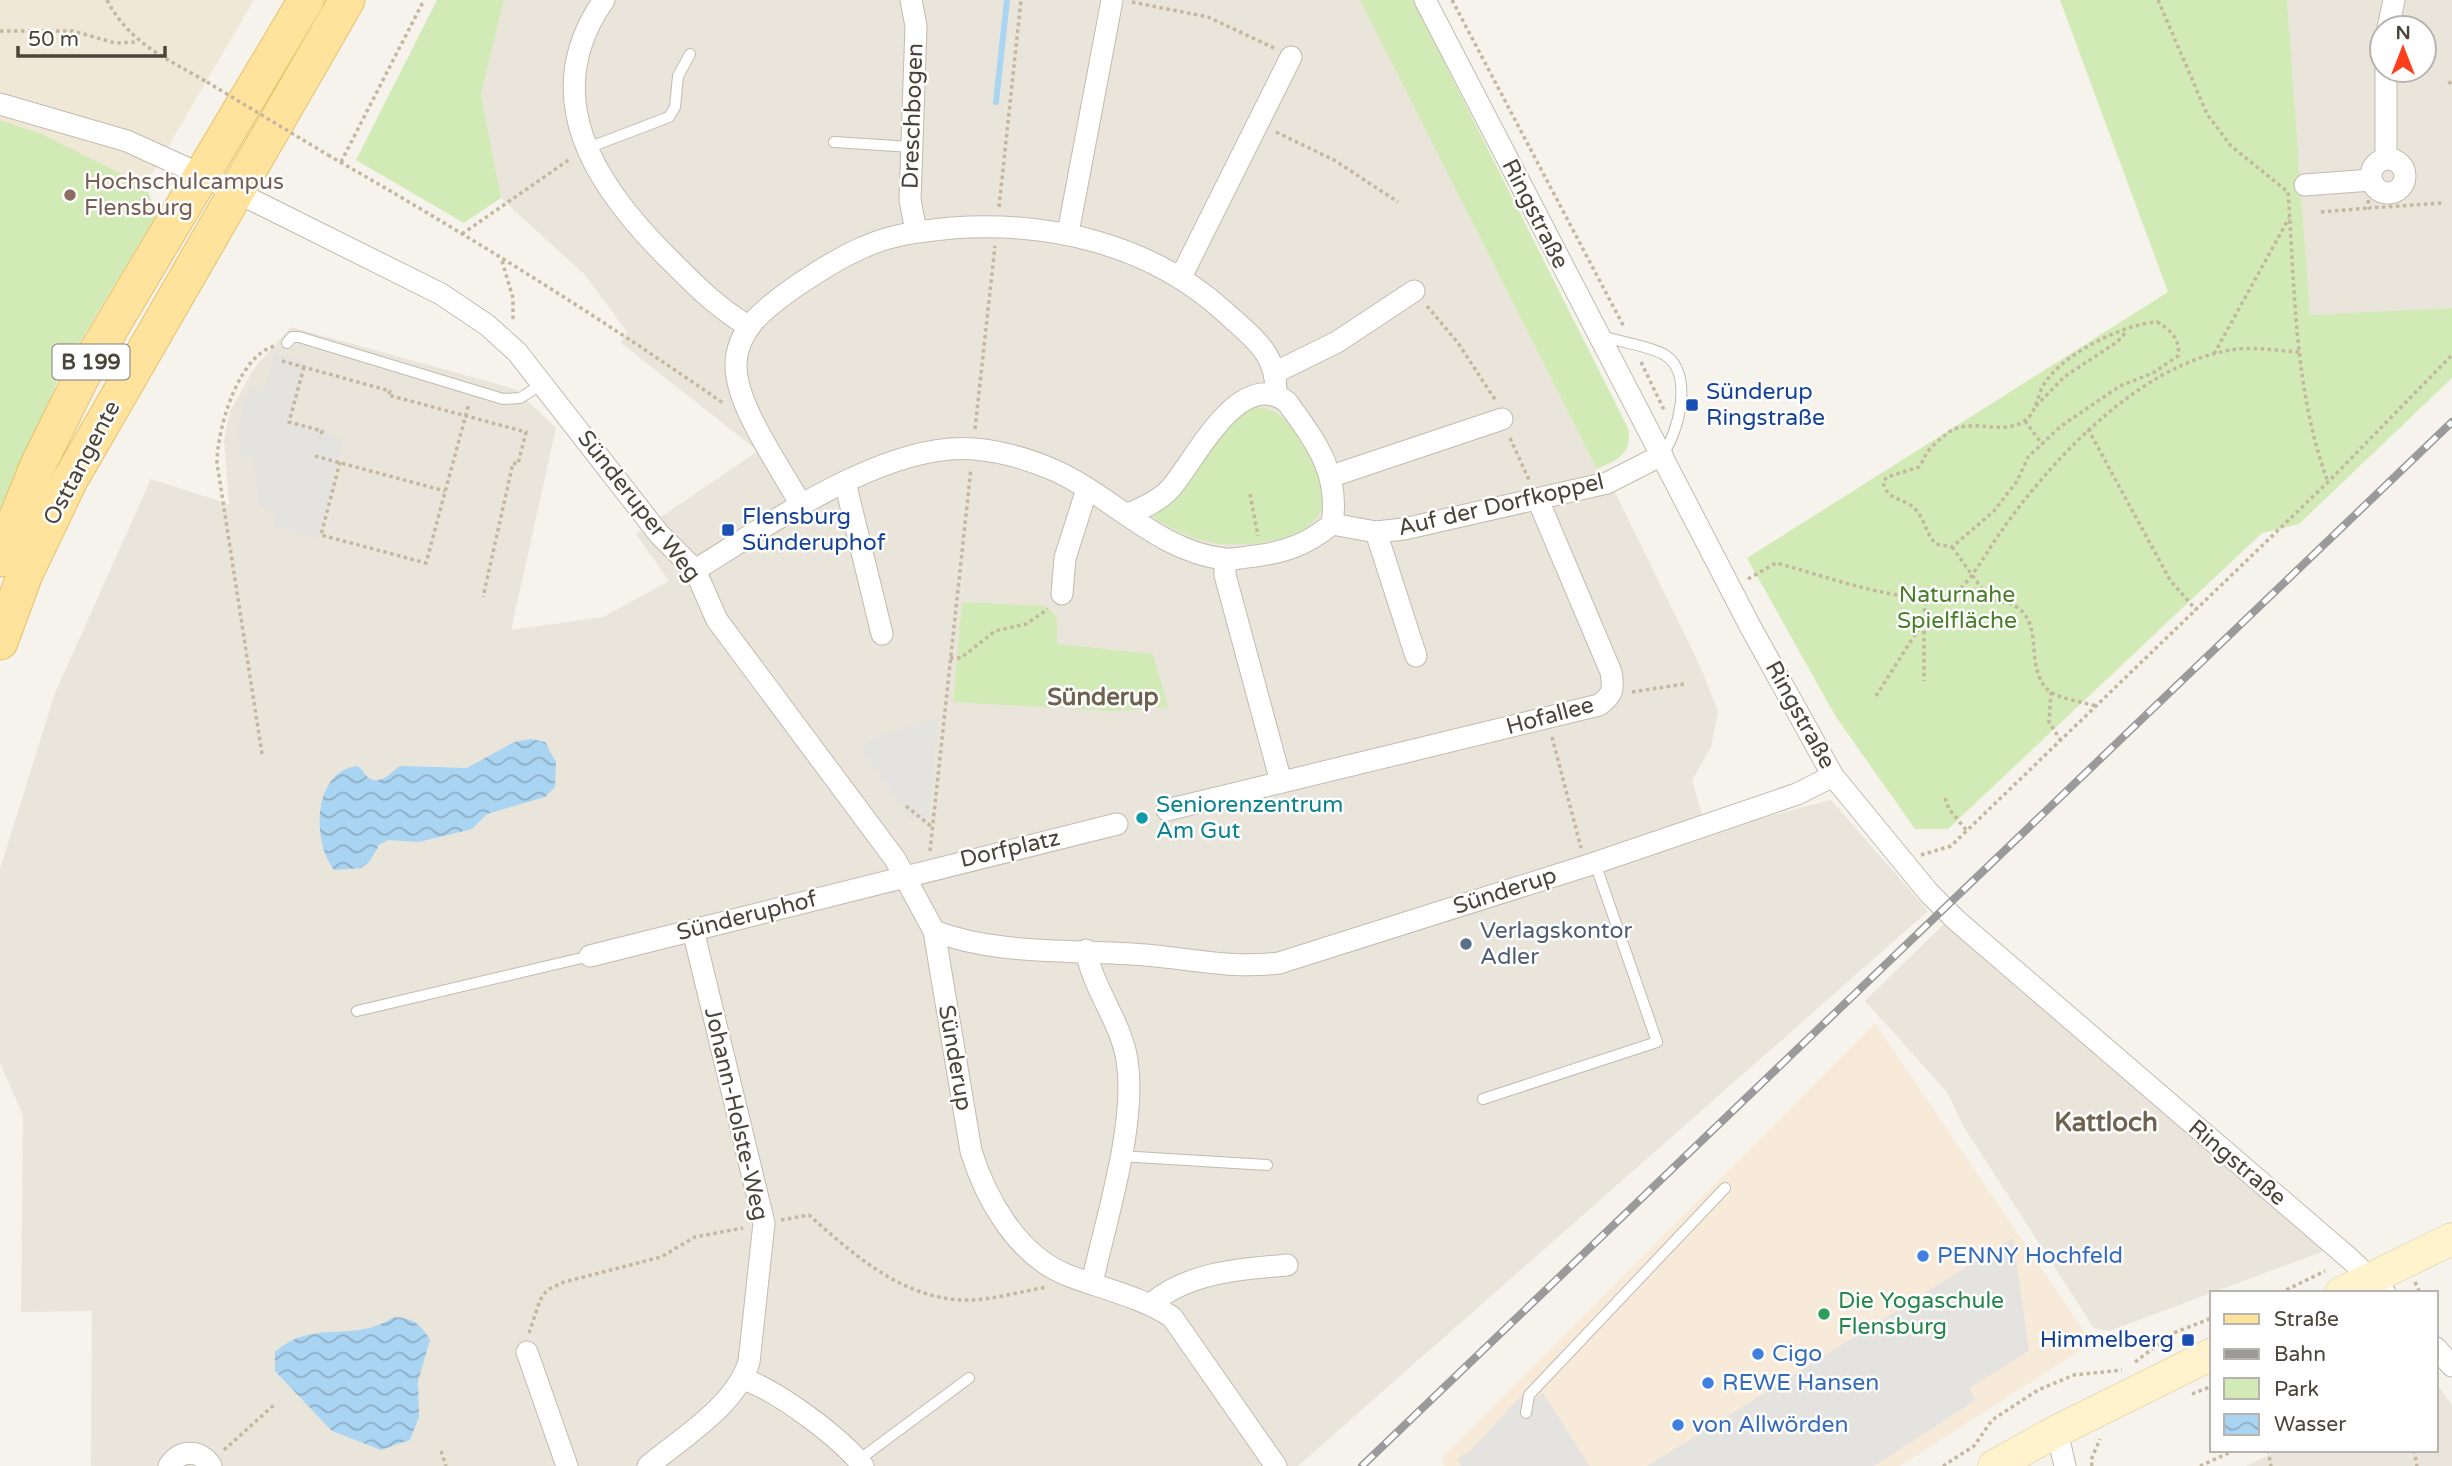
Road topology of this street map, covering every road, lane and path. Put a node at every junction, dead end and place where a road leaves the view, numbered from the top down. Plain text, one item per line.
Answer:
1 (107, 0) edge
2 (306, 0) edge
3 (347, 0) edge
4 (424, 0) edge
5 (604, 0) edge
6 (911, 0) edge
7 (1112, 0) edge
8 (1121, 0) edge
9 (1425, 0) edge
10 (1452, 0) edge
11 (2158, 0) edge
12 (0, 31) edge
13 (138, 42) junction
14 (690, 54) dead end
15 (1291, 57) joint
16 (2449, 81) dead end
17 (2386, 84) edge
18 (2452, 87) edge
19 (0, 104) edge
20 (1258, 124) junction
21 (834, 142) dead end
22 (911, 147) junction
23 (585, 149) junction
24 (2386, 159) junction
25 (341, 162) junction
26 (204, 176) junction
27 (2369, 180) junction
28 (2305, 185) dead end
29 (237, 194) junction
30 (1398, 202) dead end
31 (2443, 203) dead end
32 (2369, 208) junction
33 (2321, 212) dead end
34 (2290, 217) junction
35 (916, 231) junction
36 (1068, 233) junction
37 (463, 234) junction
38 (502, 258) junction
39 (1181, 277) junction
40 (1414, 290) joint
41 (748, 326) junction
42 (2128, 329) junction
43 (1598, 335) junction
44 (503, 339) junction
45 (288, 344) joint
46 (1634, 346) junction
47 (2300, 352) junction
48 (2214, 354) junction
49 (2452, 355) edge
50 (282, 361) dead end
51 (304, 367) junction
52 (1276, 372) junction
53 (544, 383) junction
54 (472, 391) junction
55 (1276, 394) junction
56 (2035, 408) junction
57 (465, 416) junction
58 (1502, 419) junction
59 (2025, 421) junction
60 (756, 422) junction
61 (2088, 429) junction
62 (1675, 434) junction
63 (320, 438) dead end
64 (2042, 443) junction
65 (1662, 455) junction
66 (315, 456) dead end
67 (340, 463) junction
68 (1332, 476) junction
69 (845, 482) junction
70 (2328, 482) junction
71 (1087, 489) junction
72 (445, 491) junction
73 (1250, 494) dead end
74 (1538, 500) junction
75 (801, 505) junction
76 (1128, 514) junction
77 (1332, 524) junction
78 (1376, 532) junction
79 (1952, 547) junction
80 (1261, 555) junction
81 (0, 559) edge
82 (1225, 559) junction
83 (1742, 567) dead end
84 (695, 570) junction
85 (1972, 575) junction
86 (1748, 579) junction
87 (1751, 590) dead end
88 (1062, 594) joint
89 (483, 597) dead end
90 (1926, 599) junction
91 (2196, 610) junction
92 (1923, 622) junction
93 (882, 634) dead end
94 (0, 642) edge
95 (1416, 656) dead end
96 (950, 658) dead end
97 (1924, 681) dead end
98 (1684, 684) dead end
99 (1612, 690) junction
100 (2050, 692) junction
101 (1876, 696) dead end
102 (2096, 706) junction
103 (1547, 718) junction
104 (2061, 741) junction
105 (262, 754) dead end
106 (1833, 776) junction
107 (1281, 782) junction
108 (1945, 798) dead end
109 (906, 806) dead end
110 (1167, 810) dead end
111 (1117, 824) dead end
112 (932, 827) dead end
113 (1968, 831) junction
114 (1912, 857) dead end
115 (1595, 863) junction
116 (904, 878) junction
117 (693, 930) junction
118 (934, 931) junction
119 (1086, 950) junction
120 (590, 956) joint
121 (357, 1011) dead end
122 (1483, 1099) dead end
123 (1121, 1156) junction
124 (1268, 1165) dead end
125 (1725, 1188) dead end
126 (764, 1223) junction
127 (2452, 1239) edge
128 (1287, 1265) dead end
129 (1066, 1275) junction
130 (1092, 1283) junction
131 (2378, 1286) edge
132 (2352, 1291) edge
133 (1151, 1304) junction
134 (2210, 1319) edge
135 (2438, 1350) edge
136 (527, 1352) joint
137 (2210, 1355) edge
138 (2452, 1366) edge
139 (969, 1378) dead end
140 (743, 1379) junction
141 (275, 1404) dead end
142 (1526, 1413) dead end
143 (2057, 1431) junction
144 (441, 1451) dead end
145 (2231, 1452) edge
146 (210, 1464) edge
147 (857, 1464) edge
148 (169, 1466) edge
149 (446, 1466) edge
150 (567, 1466) edge
151 (648, 1466) edge
152 (1276, 1466) edge
153 (1943, 1466) edge
154 (1994, 1466) edge
155 (2065, 1466) edge
156 (2200, 1466) edge

1 - 13 path
2 - 26 main road, Osttangente / B 199
3 - 29 main road, Osttangente / B 199
4 - 25 path
5 - 23 street
6 - 22 street, Dreschbogen
7 - 36 street
8 - 15 path
9 - 43 street, Ringstraße
10 - 46 path
11 - 34 path
12 - 13 path
13 - 25 path, bridge
14 - 23 lane
15 - 20 street
16 - 18 path
17 - 24 street
19 - 26 street, Sünderuper Weg
20 - 30 path
20 - 39 street
21 - 22 lane
22 - 35 street, Dreschbogen
23 - 37 path
23 - 41 street
24 - 27 street
24 - 27 street
25 - 37 path
26 - 29 street, Sünderuper Weg
26 - 81 main road, Osttangente / B 199
27 - 28 street
27 - 32 path
29 - 44 street, Sünderuper Weg
29 - 94 main road, Osttangente / B 199
31 - 32 path
32 - 33 path
34 - 47 path
34 - 48 path
35 - 36 street
35 - 41 street
36 - 39 street
37 - 38 path
38 - 44 path
38 - 60 path
39 - 52 street
40 - 52 street
40 - 58 path
41 - 60 street
42 - 56 path
42 - 56 path
42 - 64 path
43 - 46 lane
43 - 65 street, Ringstraße
44 - 53 street, Sünderuper Weg
45 - 54 lane
45 - 105 path
46 - 62 path
46 - 62 lane
47 - 48 path
47 - 70 path
48 - 61 path
49 - 70 path
50 - 51 path
51 - 57 path
51 - 63 path
52 - 55 street
53 - 54 lane
53 - 84 street, Sünderuper Weg
54 - 57 path
55 - 68 street
55 - 76 street
56 - 59 path
57 - 72 path
57 - 89 path
58 - 68 street
58 - 74 path
59 - 64 path
59 - 79 path
60 - 75 street
61 - 85 path
61 - 91 path
62 - 65 lane
64 - 79 path
65 - 74 street, Auf der Dorfkoppel
65 - 106 street, Ringstraße
66 - 67 path
67 - 72 path
67 - 72 path
68 - 77 street
69 - 71 street
69 - 75 street
69 - 93 street
70 - 91 path
71 - 76 street
71 - 88 street
73 - 80 path
74 - 78 street, Auf der Dorfkoppel
74 - 99 street, Hofallee
75 - 84 street
76 - 82 street
77 - 78 street, Auf der Dorfkoppel
77 - 80 street
78 - 95 street, Auf der Dorfkoppel
79 - 85 path
80 - 82 street
82 - 107 street
83 - 86 path
84 - 116 street, Sünderuper Weg
85 - 90 path
85 - 100 path
86 - 87 path
86 - 90 path
88 - 96 path
90 - 92 path
91 - 102 path
92 - 97 path
92 - 101 path
98 - 99 path
99 - 103 street, Hofallee
100 - 102 path
100 - 104 path
102 - 104 path
103 - 107 street, Hofallee
103 - 115 path
104 - 113 path
106 - 115 street, Sünderup
106 - 131 street, Ringstraße
107 - 110 street, Hofallee
108 - 113 path
109 - 112 path
111 - 116 street, Dorfplatz
113 - 114 path
115 - 119 street, Sünderup
115 - 122 lane
116 - 117 street, Sünderuphof
116 - 118 street, Sünderuper Weg
117 - 120 street, Sünderuphof
117 - 126 street, Johann-Holste-Weg
118 - 119 street, Sünderup
118 - 129 street, Sünderup
119 - 123 street
120 - 121 lane
123 - 124 lane
123 - 130 street
125 - 142 lane
126 - 129 path
126 - 136 path
126 - 140 street, Johann-Holste-Weg
127 - 131 main road
128 - 133 street
129 - 130 street, Sünderup
130 - 133 street, Sünderup
131 - 132 main road
133 - 152 street, Sünderup
134 - 153 path
135 - 138 street
136 - 150 street
137 - 143 main road
139 - 147 lane
140 - 147 street
140 - 151 street, Johann-Holste-Weg
141 - 146 path
143 - 154 main road
143 - 155 street
144 - 149 path
145 - 156 path
146 - 148 street

